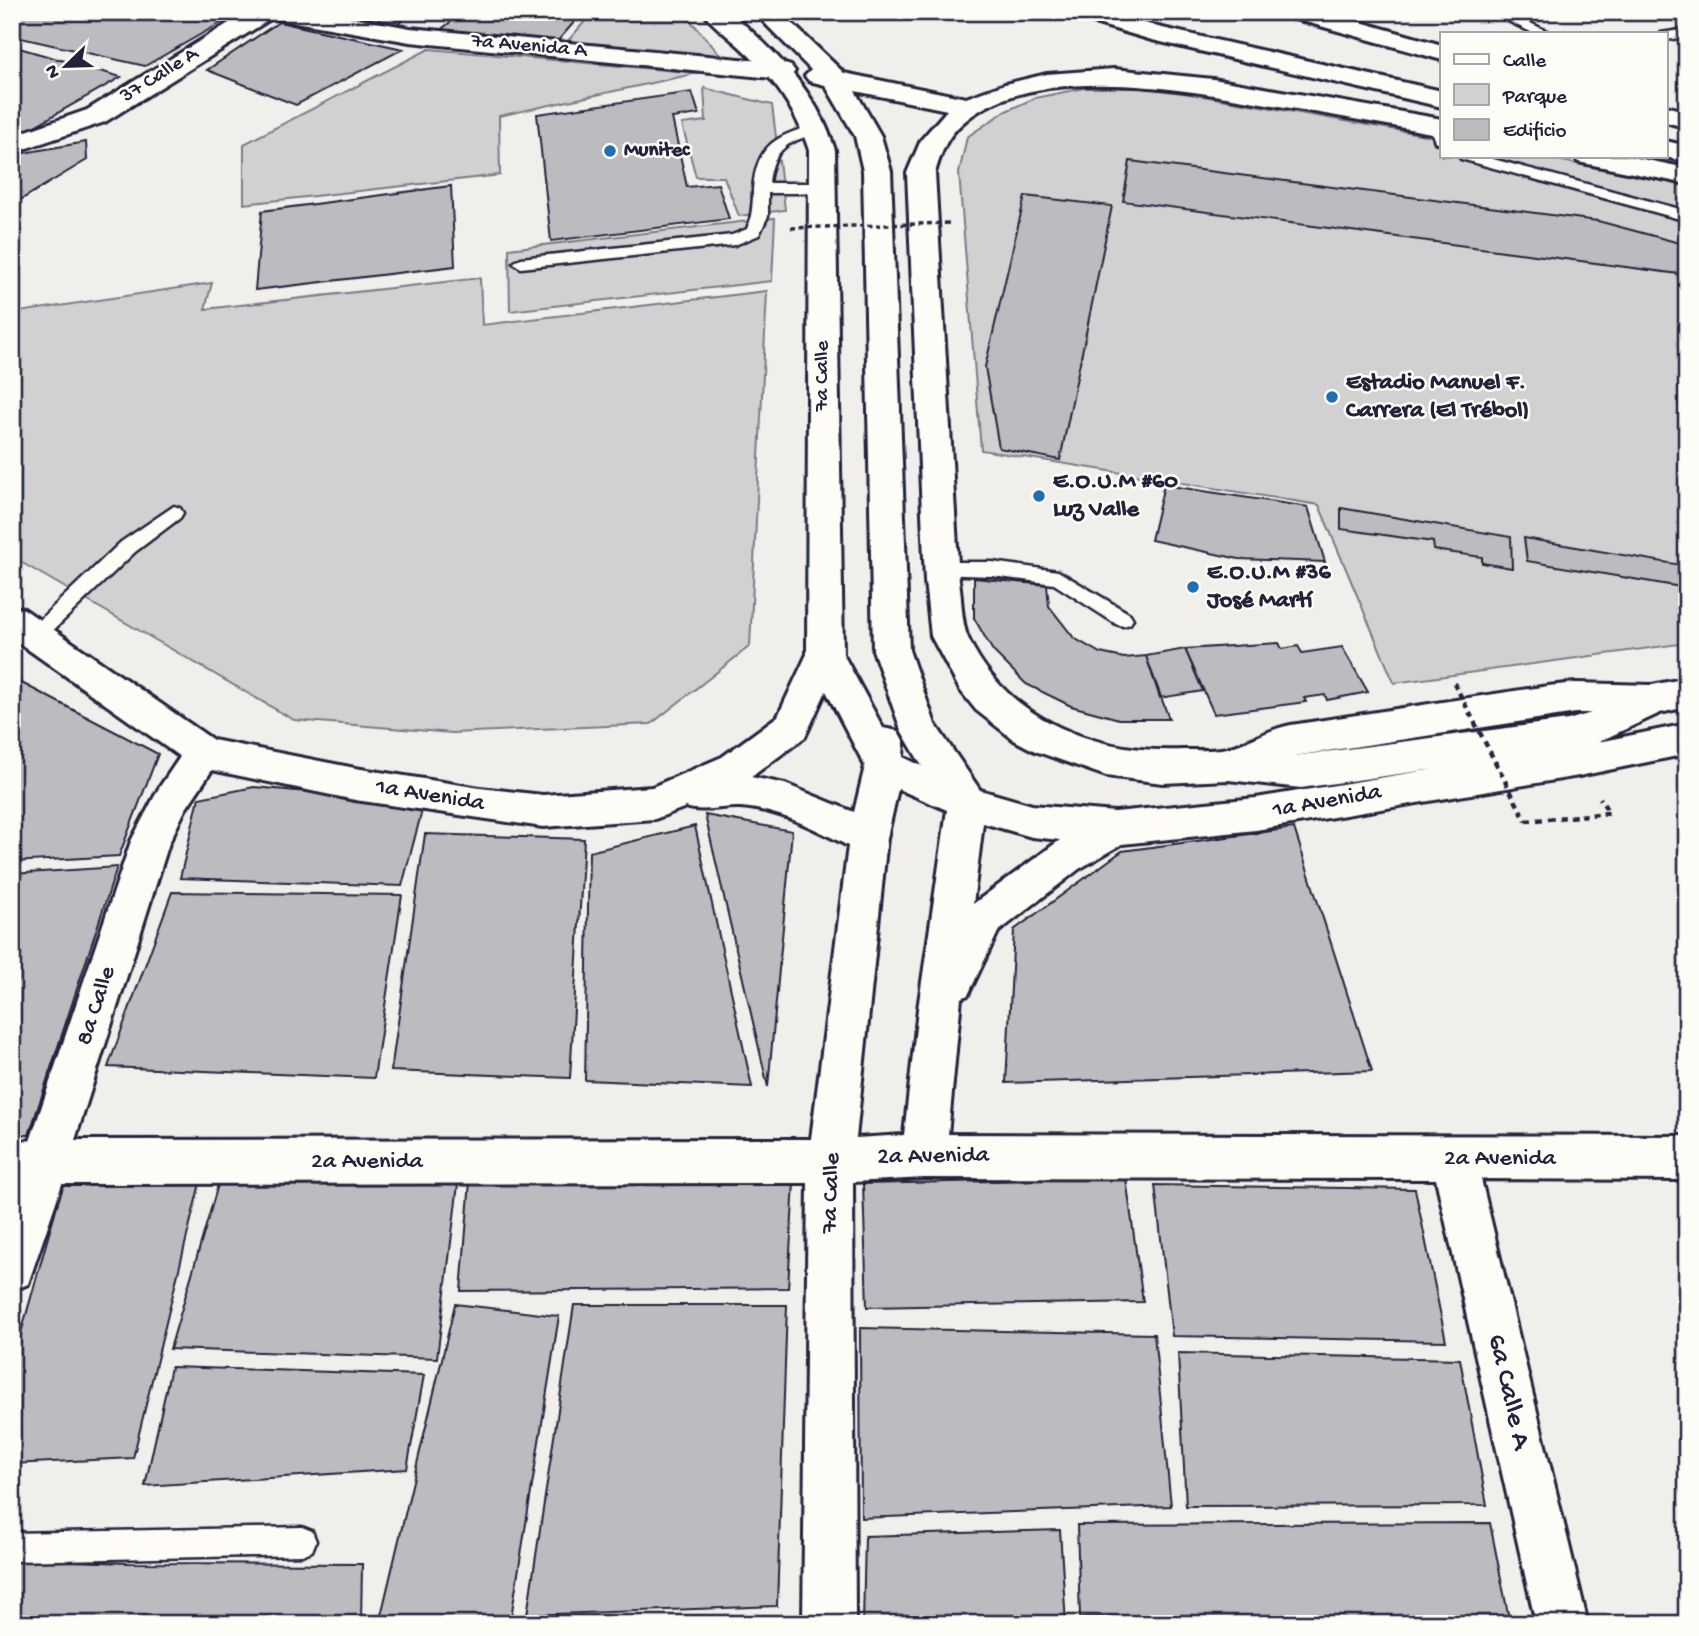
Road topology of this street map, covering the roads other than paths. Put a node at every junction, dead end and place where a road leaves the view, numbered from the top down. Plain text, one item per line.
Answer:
1 (264, 12) edge
2 (278, 12) edge
3 (437, 12) edge
4 (715, 12) edge
5 (766, 12) edge
6 (1083, 12) edge
7 (1297, 12) edge
8 (1495, 12) edge
9 (1542, 32) edge
10 (1687, 33) edge
11 (410, 35) junction
12 (1668, 36) edge
13 (1440, 52) edge
14 (782, 71) junction
15 (834, 78) junction
16 (1440, 99) edge
17 (967, 106) junction
18 (1668, 115) edge
19 (1687, 120) edge
20 (817, 130) junction
21 (1440, 132) edge
22 (12, 145) edge
23 (1668, 149) edge
24 (1687, 154) edge
25 (1473, 158) edge
26 (1598, 158) edge
27 (1687, 176) edge
28 (761, 188) junction
29 (823, 188) junction
30 (1687, 216) edge
31 (522, 263) dead end
32 (174, 513) dead end
33 (942, 569) junction
34 (1123, 619) dead end
35 (24, 627) edge
36 (891, 650) junction
37 (825, 654) junction
38 (1670, 696) edge
39 (1687, 739) edge
40 (203, 753) junction
41 (884, 766) junction
42 (967, 802) junction
43 (655, 803) junction
44 (1115, 828) junction
45 (868, 838) junction
46 (939, 1009) junction
47 (924, 1156) junction
48 (1687, 1158) edge
49 (1454, 1159) junction
50 (831, 1161) junction
51 (29, 1163) edge
52 (12, 1268) edge
53 (302, 1541) dead end
54 (12, 1546) edge
55 (829, 1624) edge
56 (1562, 1624) edge

1 - 22 main road, 37 Calle A
2 - 11 main road, 7a Avenida A
3 - 11 main road
4 - 14 main road, 7a Calle
5 - 15 main road, 7a Calle
6 - 16 main road
7 - 13 main road
8 - 9 lane
10 - 12 lane
11 - 14 main road, 7a Avenida A
14 - 15 main road, 7a Avenida A
14 - 20 main road, 7a Calle
15 - 17 main road, 7a Avenida A
15 - 36 main road, 7a Calle
17 - 21 main road
17 - 33 main road
18 - 19 main road
20 - 28 lane
20 - 29 main road, 7a Calle
23 - 24 main road
25 - 30 lane
26 - 27 main road
28 - 29 lane
28 - 31 lane
29 - 37 main road, 7a Calle
32 - 35 lane
33 - 34 lane
33 - 38 main road
35 - 40 main road, 1a Avenida
36 - 41 main road, 7a Calle
36 - 42 main road, 7a Calle
37 - 41 main road, 7a Calle
37 - 43 main road, 1a Avenida
39 - 44 main road, 1a Avenida
40 - 43 main road, 1a Avenida
40 - 51 main road, 8a Calle
41 - 42 main road
41 - 45 main road, 7a Calle
42 - 44 main road, 1a Avenida
42 - 46 main road
43 - 45 main road
44 - 46 main road
45 - 50 main road, 7a Calle
46 - 47 main road
47 - 49 main road, 2a Avenida
47 - 50 main road, 2a Avenida
48 - 49 main road, 2a Avenida
49 - 56 main road, 6a Calle A
50 - 51 main road, 2a Avenida
50 - 55 main road, 7a Calle
51 - 52 main road, 8a Calle
53 - 54 lane

